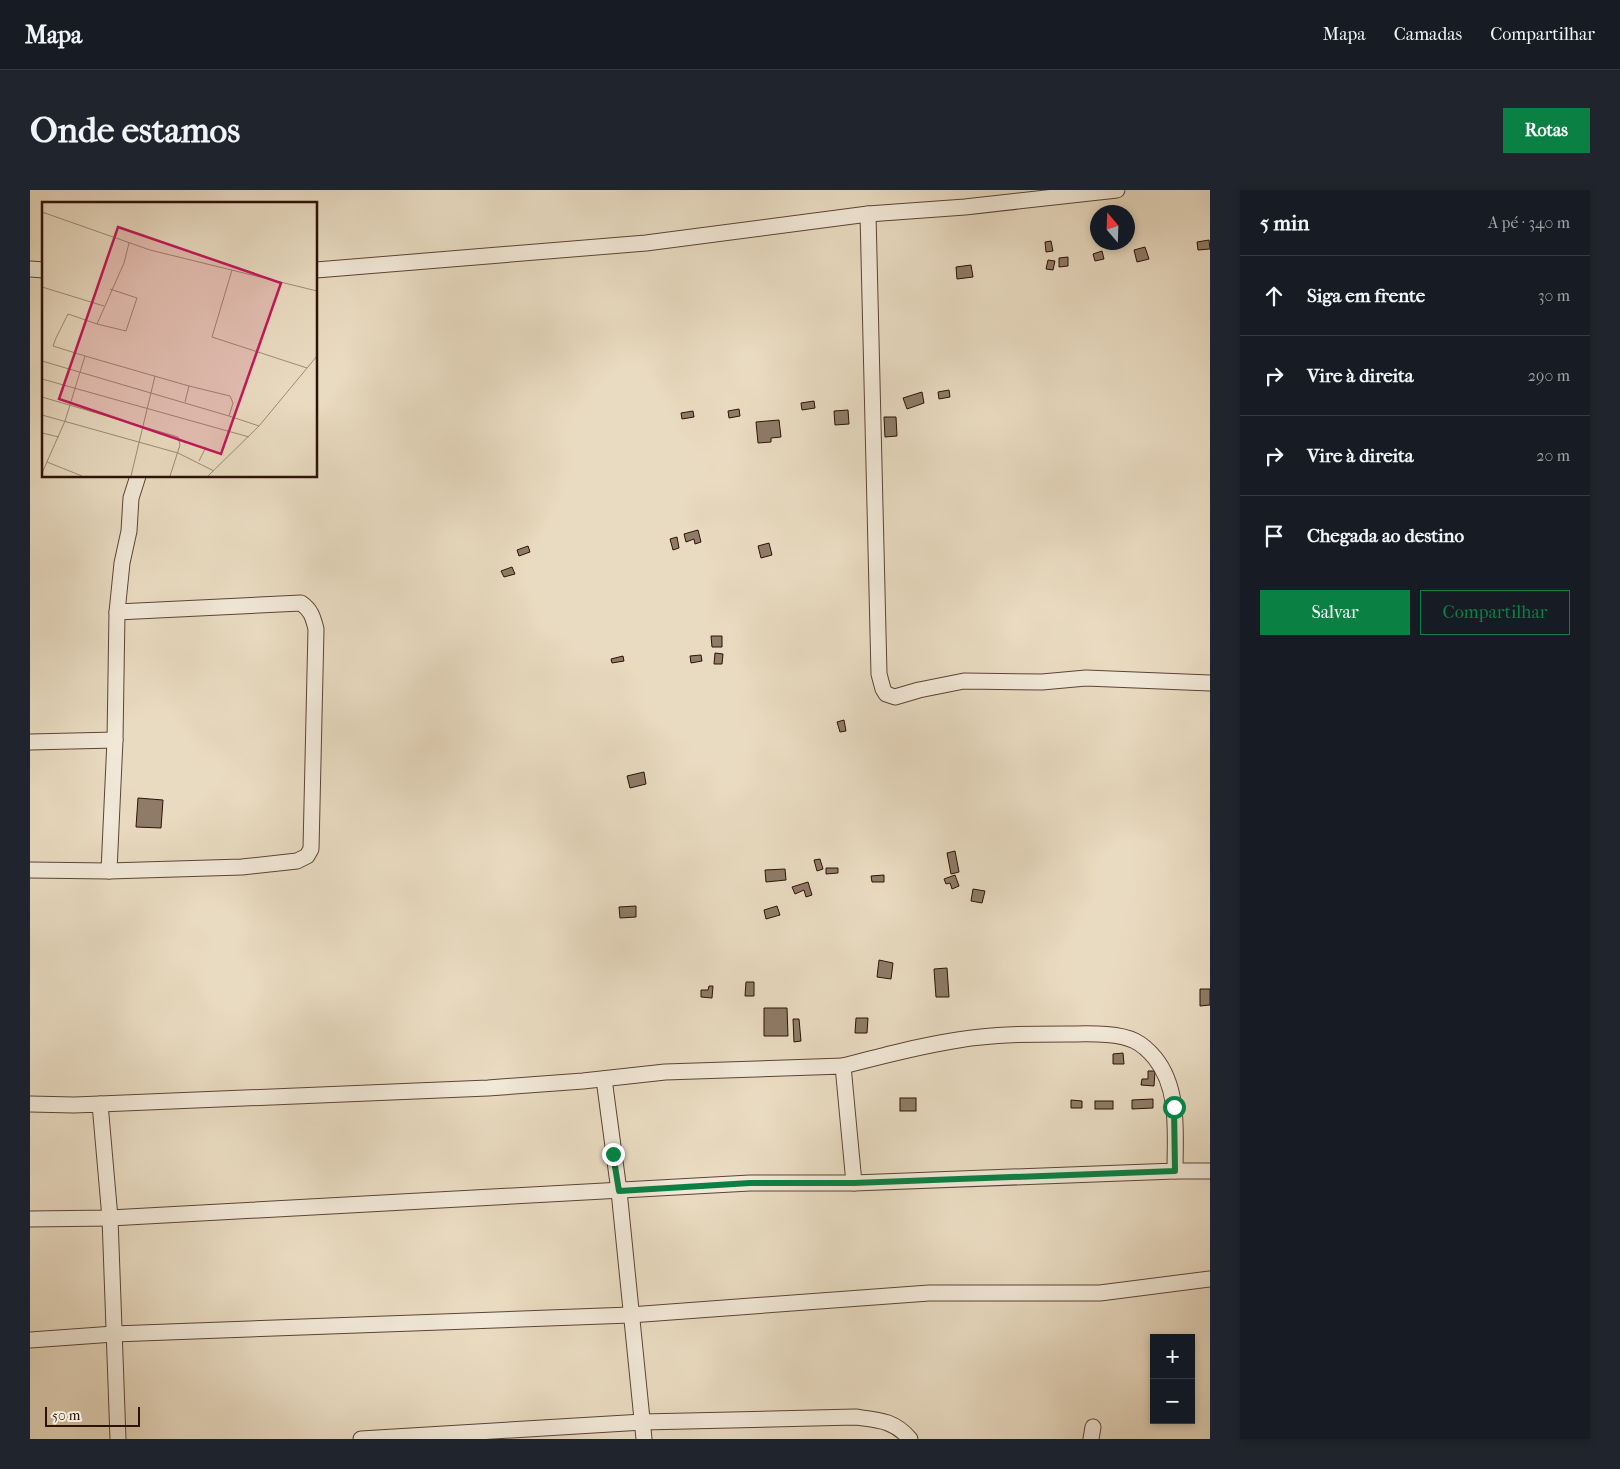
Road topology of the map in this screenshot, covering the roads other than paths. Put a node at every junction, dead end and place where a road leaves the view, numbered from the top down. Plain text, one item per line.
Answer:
1 (1117, 190) edge
2 (868, 214) junction
3 (318, 270) edge
4 (137, 478) edge
5 (117, 612) junction
6 (1210, 682) edge
7 (115, 740) junction
8 (30, 742) edge
9 (30, 870) edge
10 (109, 870) junction
11 (843, 1066) junction
12 (604, 1079) junction
13 (30, 1104) edge
14 (100, 1104) junction
15 (1175, 1171) junction
16 (1210, 1171) edge
17 (854, 1183) junction
18 (619, 1191) junction
19 (110, 1218) junction
20 (30, 1219) edge
21 (1210, 1279) edge
22 (630, 1315) junction
23 (114, 1334) junction
24 (30, 1340) edge
25 (643, 1422) junction
26 (118, 1439) edge
27 (361, 1439) edge
28 (644, 1439) edge
29 (910, 1439) edge

1 - 2 street
2 - 3 street
2 - 6 street
4 - 5 street
5 - 7 street
5 - 10 street
7 - 8 street
7 - 10 street
9 - 10 street
11 - 12 street
11 - 15 street
11 - 17 street
12 - 14 street
12 - 18 street
13 - 14 street
14 - 19 street
15 - 16 street
15 - 17 street
17 - 18 street
18 - 19 street
18 - 22 street
19 - 20 street
19 - 23 street
21 - 22 street
22 - 23 street
22 - 25 street
23 - 24 street
23 - 26 street
25 - 27 street
25 - 28 street
25 - 29 street

